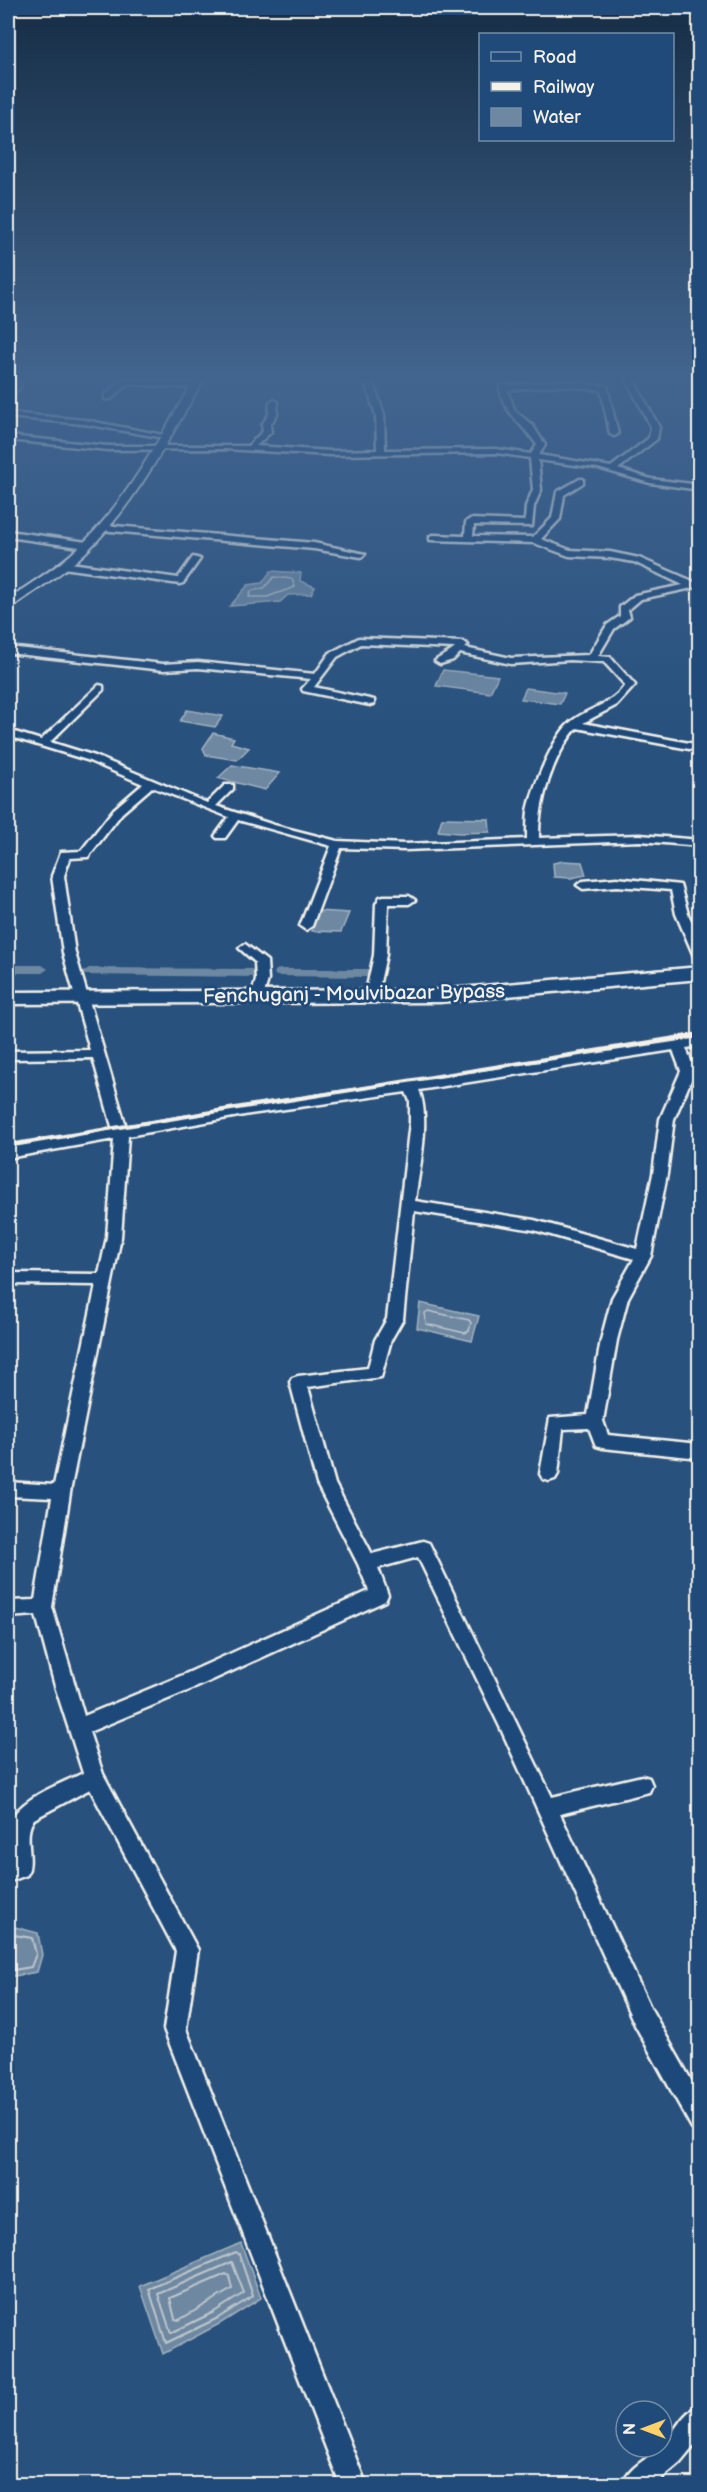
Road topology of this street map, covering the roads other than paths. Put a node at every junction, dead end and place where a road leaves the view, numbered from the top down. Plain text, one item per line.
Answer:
1 (121, 495) edge
2 (127, 495) edge
3 (535, 495) edge
4 (560, 495) edge
5 (103, 528) junction
6 (8, 534) edge
7 (433, 538) dead end
8 (469, 539) junction
9 (535, 540) junction
10 (83, 544) junction
11 (361, 554) dead end
12 (196, 559) dead end
13 (63, 565) junction
14 (695, 585) edge
15 (8, 597) edge
16 (8, 604) edge
17 (8, 650) edge
18 (459, 650) junction
19 (592, 658) junction
20 (440, 661) dead end
21 (318, 677) junction
22 (99, 688) dead end
23 (370, 702) dead end
24 (574, 724) junction
25 (8, 733) edge
26 (44, 743) junction
27 (699, 748) edge
28 (150, 783) junction
29 (229, 787) dead end
30 (208, 807) junction
31 (235, 816) junction
32 (221, 836) dead end
33 (533, 842) junction
34 (699, 843) edge
35 (337, 844) junction
36 (583, 885) dead end
37 (410, 900) dead end
38 (306, 926) dead end
39 (246, 948) dead end
40 (699, 956) edge
41 (699, 973) edge
42 (371, 996) junction
43 (257, 997) junction
44 (8, 998) edge
45 (83, 998) junction
46 (699, 1042) edge
47 (677, 1045) junction
48 (97, 1054) junction
49 (8, 1055) edge
50 (411, 1087) junction
51 (121, 1134) junction
52 (8, 1153) edge
53 (406, 1205) junction
54 (643, 1256) junction
55 (8, 1278) edge
56 (105, 1280) junction
57 (595, 1421) junction
58 (699, 1451) edge
59 (549, 1474) dead end
60 (8, 1489) edge
61 (62, 1492) junction
62 (367, 1563) junction
63 (43, 1607) junction
64 (8, 1609) edge
65 (77, 1728) junction
66 (94, 1777) junction
67 (642, 1785) dead end
68 (547, 1808) junction
69 (8, 1872) edge
70 (699, 2120) edge
71 (699, 2418) edge
72 (352, 2484) edge
73 (636, 2484) edge

1 - 10 main road
2 - 5 main road
3 - 8 street
4 - 9 street
5 - 10 main road
5 - 11 street
6 - 10 street
7 - 8 street
8 - 9 street
9 - 14 street
10 - 13 main road
10 - 15 main road
12 - 13 street
13 - 16 main road
14 - 19 street
17 - 21 street
18 - 19 street
18 - 20 street
18 - 21 street
19 - 24 street
21 - 23 street
22 - 26 street
24 - 27 street
24 - 33 street
25 - 26 street
26 - 28 street
28 - 30 street
28 - 45 street
29 - 30 street
30 - 31 street
31 - 32 street
31 - 35 street
33 - 34 street
33 - 35 street
35 - 38 street
36 - 40 street
37 - 42 street
39 - 43 street
41 - 42 highway, Fenchuganj - Moulvibazar Bypass
42 - 43 highway, Fenchuganj - Moulvibazar Bypass
43 - 45 highway, Fenchuganj - Moulvibazar Bypass
44 - 45 highway, Fenchuganj - Moulvibazar Bypass
45 - 48 street
46 - 47 street
47 - 50 street
47 - 54 street
48 - 49 street
48 - 51 street
50 - 51 street
50 - 53 street
51 - 52 street
51 - 56 street
53 - 54 street
53 - 62 street
54 - 57 street
55 - 56 street
56 - 61 street
57 - 58 street
57 - 59 street
60 - 61 street
61 - 63 street
62 - 65 street
62 - 68 street
63 - 64 street
63 - 65 street
65 - 66 street
66 - 69 street
66 - 72 street
67 - 68 street
68 - 70 street
71 - 73 street

